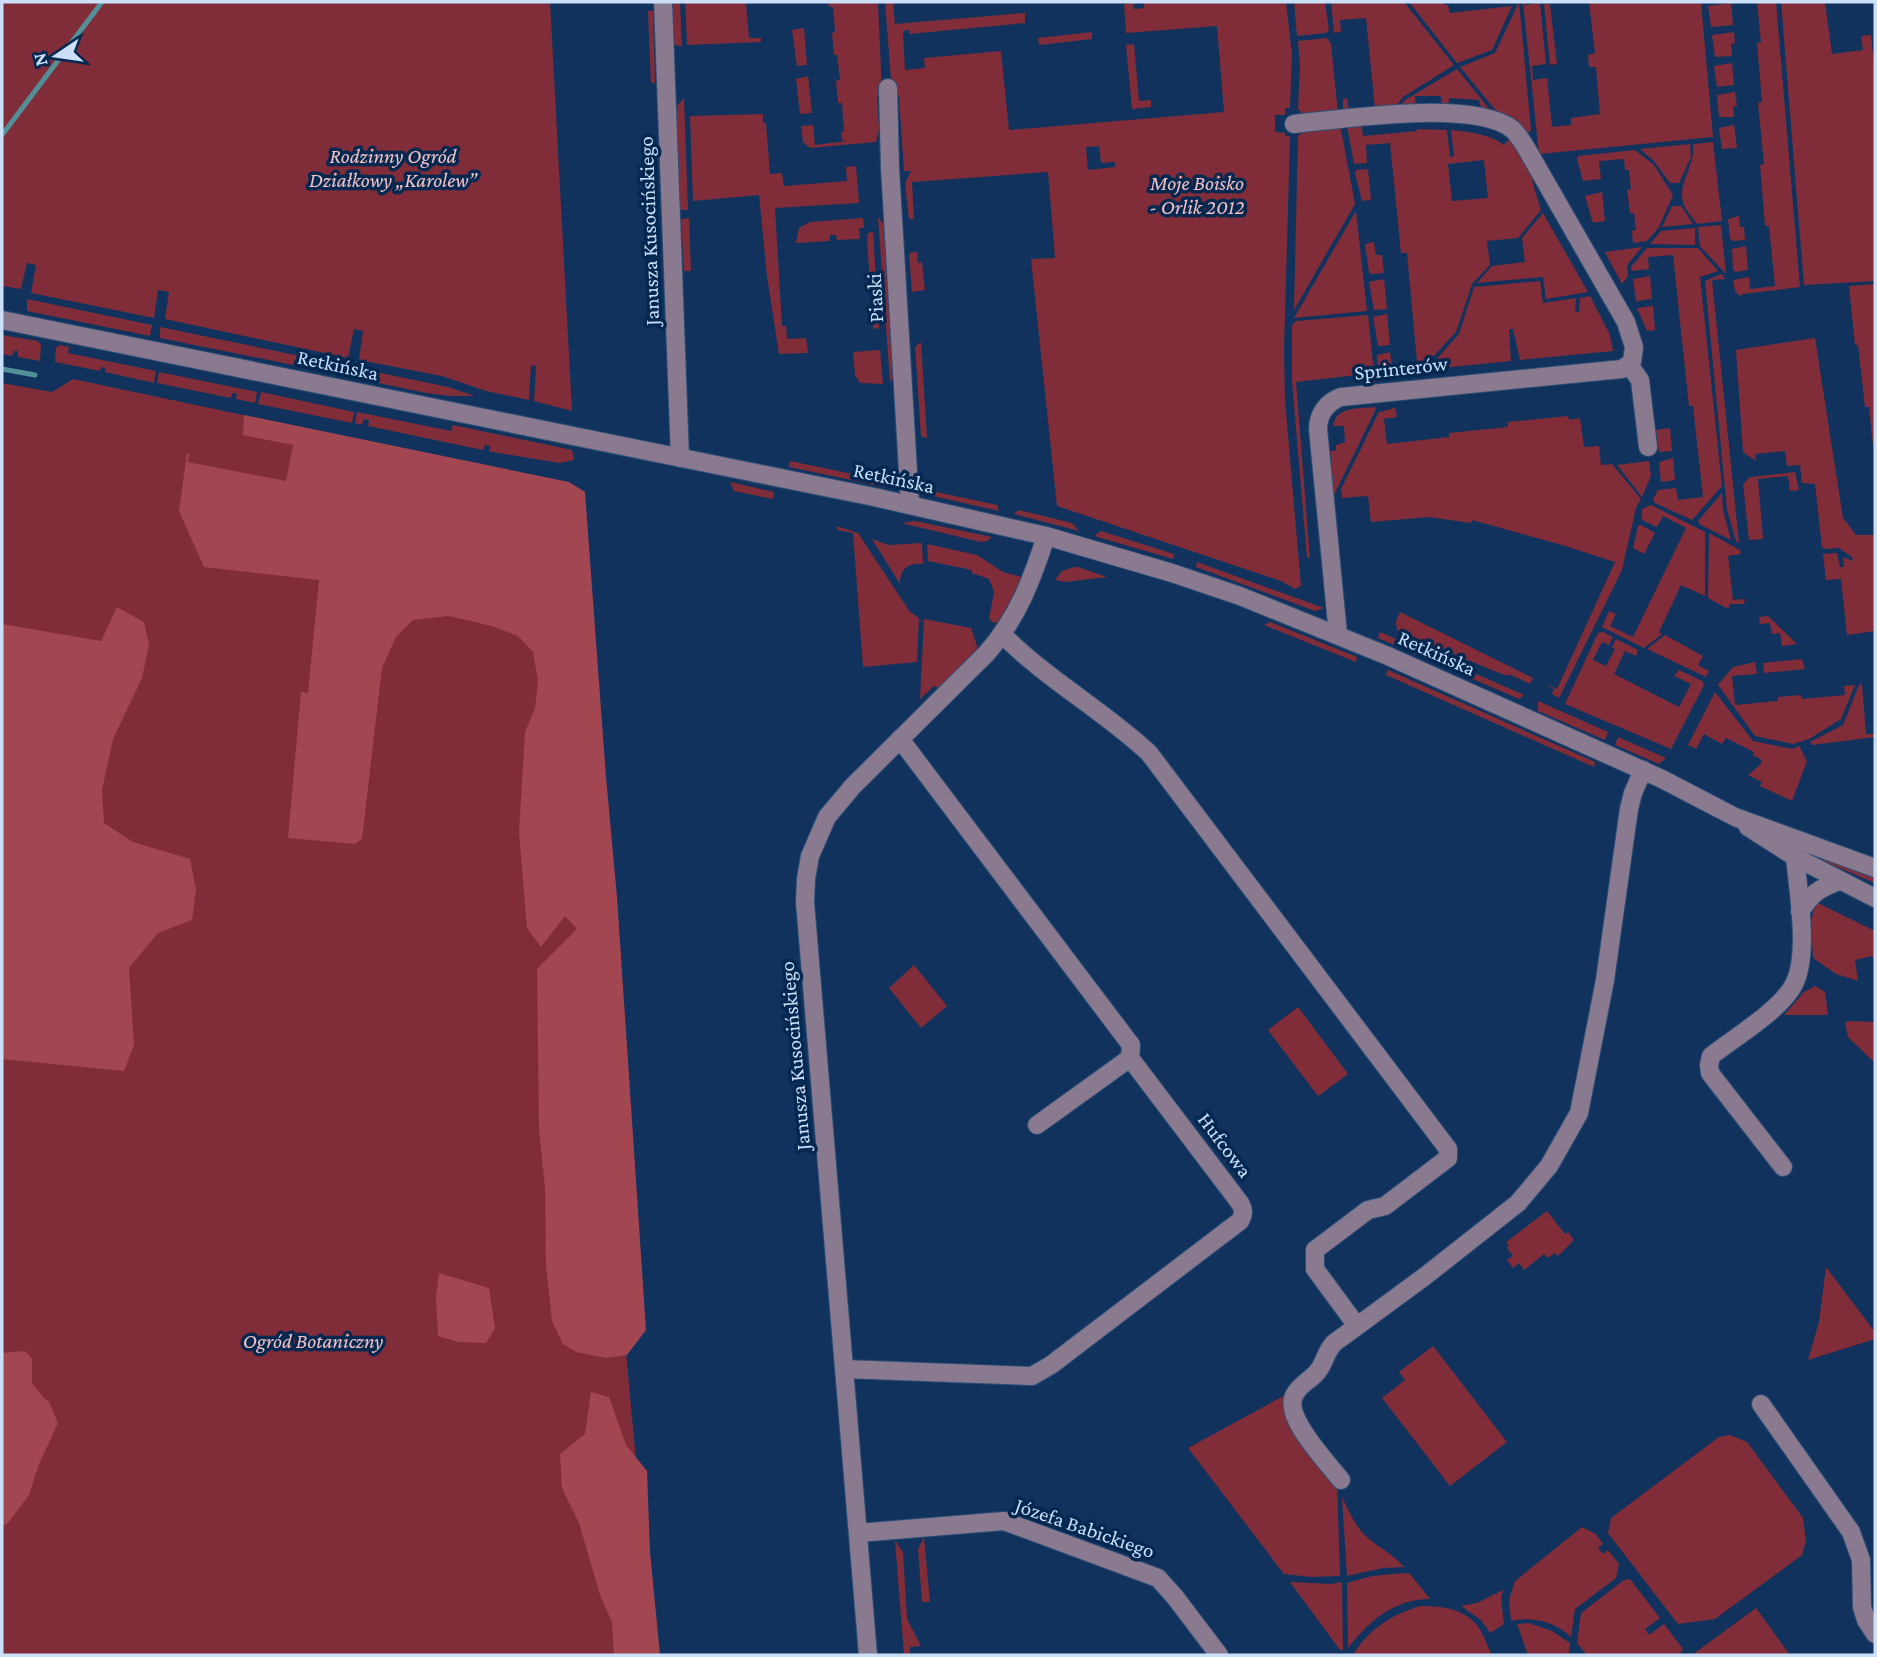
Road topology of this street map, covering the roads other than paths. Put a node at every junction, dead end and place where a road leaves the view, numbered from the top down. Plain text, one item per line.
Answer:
1 (663, 2) edge
2 (888, 88) dead end
3 (1294, 124) dead end
4 (2, 320) edge
5 (1629, 365) junction
6 (1648, 447) dead end
7 (680, 458) junction
8 (911, 505) junction
9 (1045, 536) junction
10 (1002, 634) junction
11 (1338, 634) junction
12 (900, 738) junction
13 (1643, 770) junction
14 (1735, 817) junction
15 (1795, 857) junction
16 (1875, 868) edge
17 (1839, 881) junction
18 (1875, 898) edge
19 (1800, 912) junction
20 (1129, 1058) junction
21 (1037, 1125) dead end
22 (1783, 1167) dead end
23 (1357, 1326) junction
24 (844, 1369) junction
25 (1761, 1404) dead end
26 (1341, 1480) dead end
27 (858, 1533) junction
28 (1875, 1634) edge
29 (868, 1655) edge
30 (1219, 1655) edge

1 - 7 street, Janusza Kusocińskiego
2 - 8 street, Piaski
3 - 5 street
4 - 7 street, Retkińska
5 - 6 street
5 - 11 street, Sprinterów
7 - 8 street, Retkińska
8 - 9 street, Retkińska
9 - 10 street, Janusza Kusocińskiego
9 - 11 street, Retkińska
10 - 12 street, Janusza Kusocińskiego
10 - 23 street
11 - 13 street, Retkińska
12 - 20 street, Hufcowa
12 - 24 street, Janusza Kusocińskiego
13 - 14 street, Retkińska
13 - 23 street
14 - 15 street, Retkińska
14 - 16 street, Retkińska
15 - 17 street, Retkińska
15 - 19 street
17 - 18 street, Retkińska
17 - 19 street
19 - 22 street
20 - 21 street
20 - 24 street, Hufcowa
23 - 26 street
24 - 27 street, Janusza Kusocińskiego
25 - 28 street
27 - 29 street, Janusza Kusocińskiego
27 - 30 street, Józefa Babickiego

